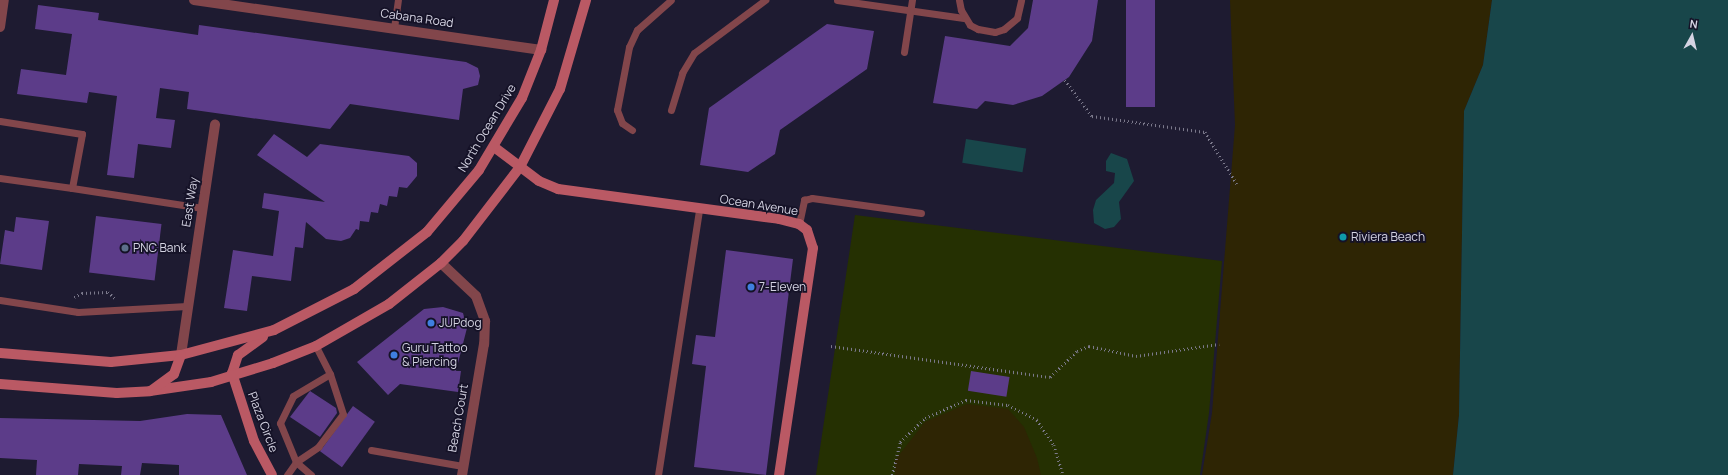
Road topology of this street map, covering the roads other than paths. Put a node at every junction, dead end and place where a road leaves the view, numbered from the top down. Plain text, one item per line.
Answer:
1 (4, 0) edge
2 (194, 0) edge
3 (398, 0) edge
4 (554, 0) edge
5 (586, 0) edge
6 (671, 0) edge
7 (765, 0) edge
8 (837, 0) edge
9 (912, 0) edge
10 (960, 0) edge
11 (1021, 0) edge
12 (910, 10) junction
13 (964, 18) junction
14 (0, 27) edge
15 (394, 28) junction
16 (541, 50) junction
17 (904, 52) dead end
18 (671, 110) dead end
19 (0, 121) edge
20 (215, 124) dead end
21 (632, 130) dead end
22 (494, 147) junction
23 (520, 167) junction
24 (0, 178) edge
25 (72, 188) junction
26 (202, 208) junction
27 (699, 209) junction
28 (921, 213) dead end
29 (799, 224) junction
30 (441, 263) junction
31 (0, 300) edge
32 (187, 306) junction
33 (274, 330) junction
34 (316, 346) junction
35 (0, 353) edge
36 (181, 355) junction
37 (330, 374) junction
38 (233, 377) junction
39 (0, 384) edge
40 (150, 391) junction
41 (371, 450) dead end
42 (296, 462) junction
43 (462, 470) edge
44 (272, 475) edge
45 (287, 475) edge
46 (311, 475) edge
47 (658, 475) edge
48 (779, 475) edge

1 - 14 street
2 - 15 street, Cabana Road
3 - 15 lane
4 - 16 main road, North Ocean Drive
5 - 23 main road
6 - 21 lane
7 - 18 lane
8 - 12 lane
9 - 12 lane
10 - 13 lane
11 - 13 lane
12 - 13 lane
12 - 17 lane
15 - 16 street, Cabana Road
16 - 22 main road, North Ocean Drive
19 - 25 lane
20 - 26 street, East Way
22 - 23 main road, Ocean Avenue
22 - 33 main road, North Ocean Drive
23 - 27 main road, Ocean Avenue
23 - 30 main road
24 - 25 lane
25 - 26 lane
26 - 32 street, East Way
27 - 29 main road, Ocean Avenue
27 - 47 lane
28 - 29 lane
29 - 48 main road, Ocean Avenue
30 - 34 main road
30 - 43 street, Beach Court
31 - 32 lane
32 - 36 street, East Way
33 - 36 main road
33 - 38 main road
34 - 37 lane
34 - 38 main road
35 - 36 main road
36 - 40 main road
37 - 42 lane
37 - 42 lane
38 - 40 main road
38 - 44 main road, Plaza Circle
39 - 40 main road
41 - 43 lane
42 - 45 lane
42 - 46 lane

